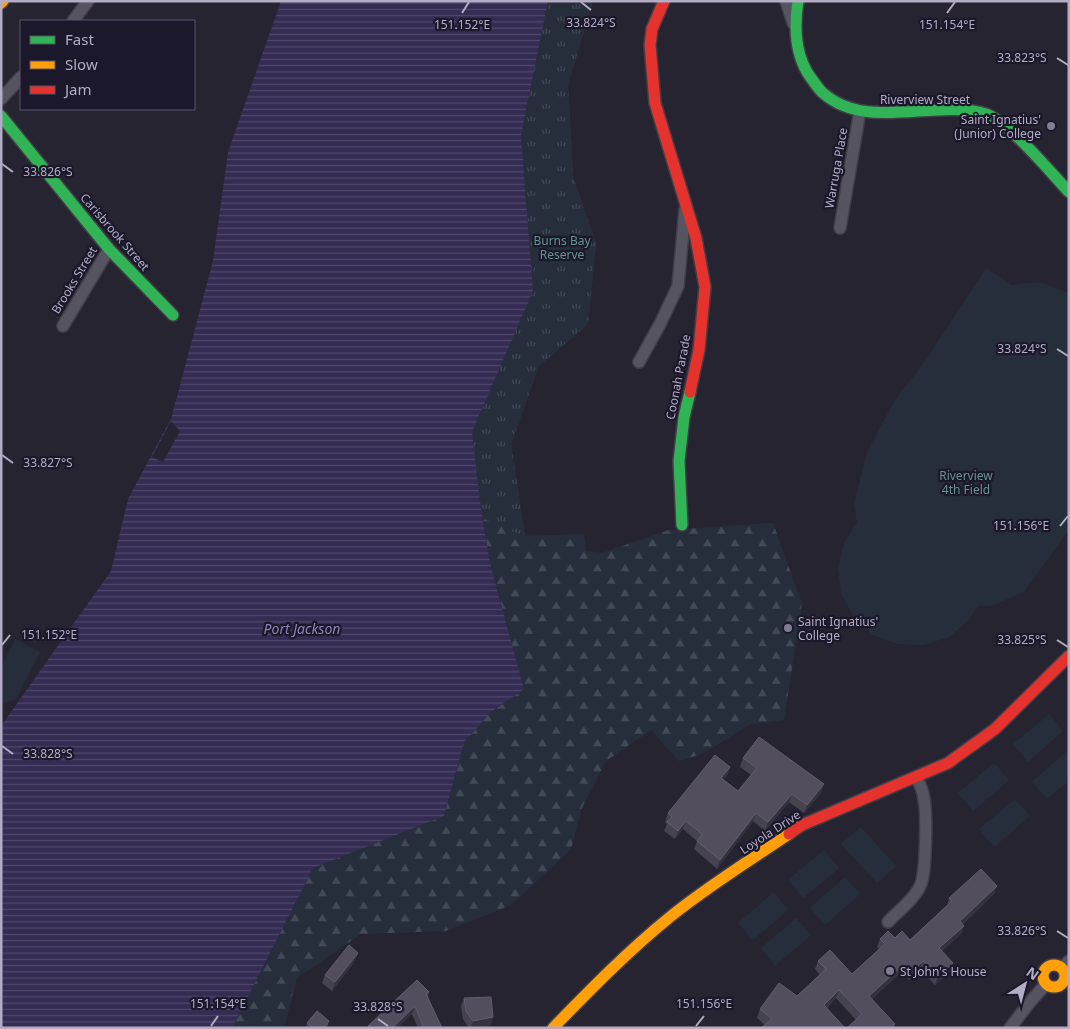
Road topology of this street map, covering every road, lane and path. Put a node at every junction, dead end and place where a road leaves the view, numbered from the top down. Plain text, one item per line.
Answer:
1 (88, 1) edge
2 (664, 1) edge
3 (786, 1) edge
4 (798, 1) edge
5 (74, 20) edge
6 (796, 32) junction
7 (20, 78) edge
8 (1, 99) edge
9 (860, 111) junction
10 (1, 116) edge
11 (1069, 192) edge
12 (686, 206) junction
13 (840, 228) dead end
14 (109, 249) junction
15 (173, 315) dead end
16 (62, 326) dead end
17 (639, 362) dead end
18 (682, 525) dead end
19 (1069, 656) edge
20 (916, 777) junction
21 (888, 922) dead end
22 (1065, 965) edge
23 (1046, 984) junction
24 (553, 1028) edge
25 (1010, 1028) edge

1 - 5 street
2 - 12 street, Coonah Parade
3 - 6 street, Riverview Street
4 - 6 street, Riverview Street
6 - 9 street, Riverview Street
7 - 8 street
9 - 11 street, Riverview Street
9 - 13 street, Warruga Place
10 - 14 street, Carisbrook Street
12 - 17 street, Coonah Parade
12 - 18 street, Coonah Parade
14 - 15 street, Carisbrook Street
14 - 16 street, Brooks Street
19 - 20 street, Loyola Drive
20 - 21 street
20 - 24 street, Loyola Drive
22 - 23 street
22 - 23 street
23 - 25 street

